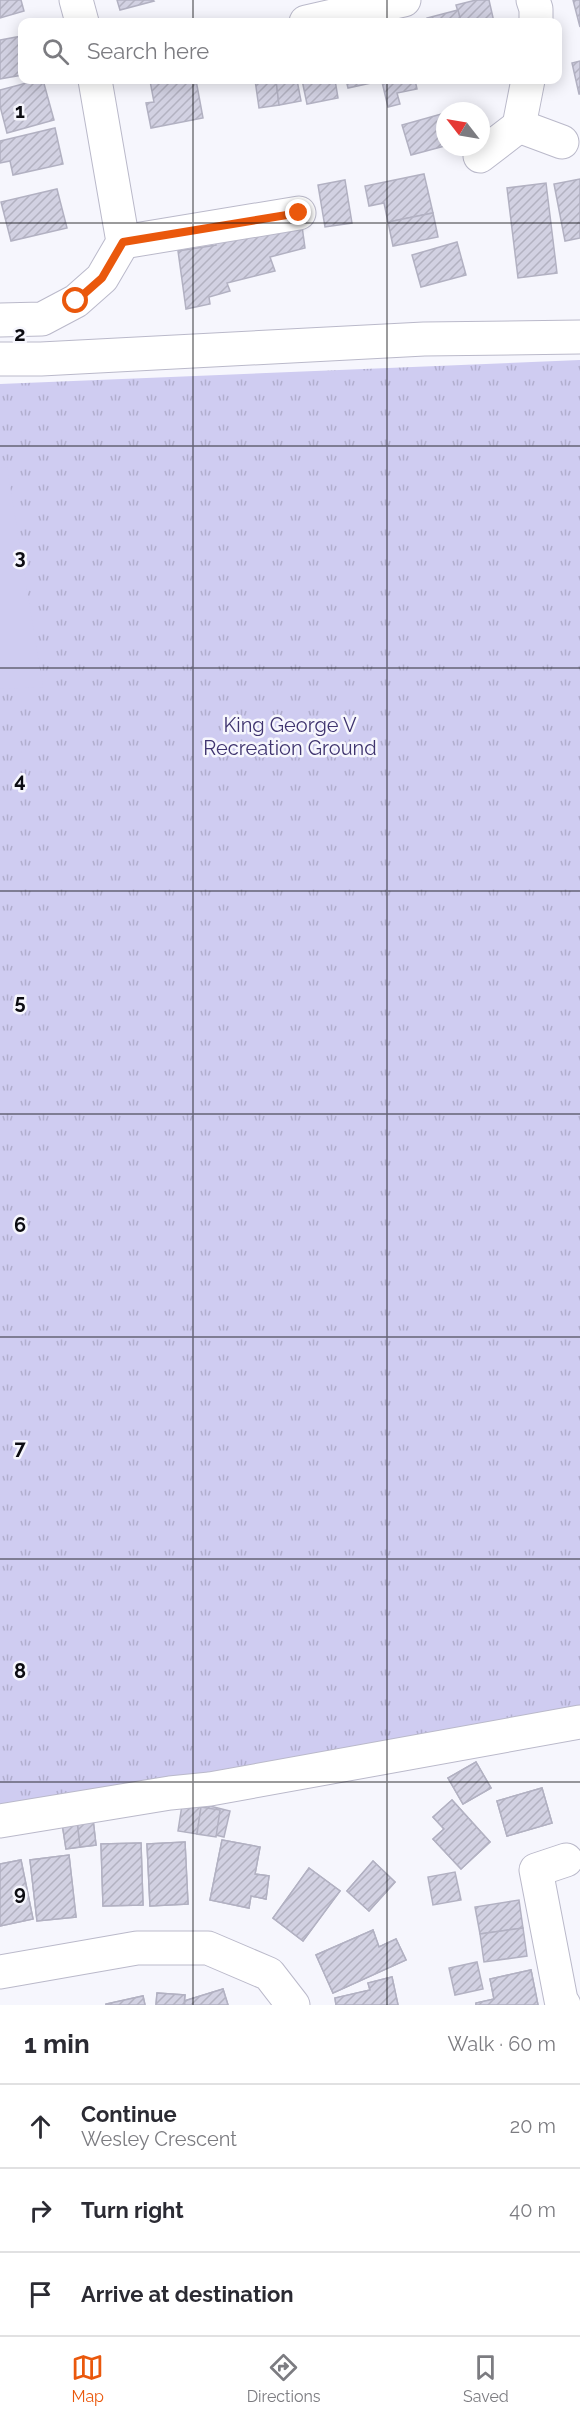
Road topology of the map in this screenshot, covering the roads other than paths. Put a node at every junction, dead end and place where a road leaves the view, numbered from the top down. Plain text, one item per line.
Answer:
1 (76, 0) edge
2 (404, 0) edge
3 (533, 0) edge
4 (81, 18) edge
5 (324, 18) edge
6 (536, 18) edge
7 (96, 84) edge
8 (527, 84) edge
9 (519, 126) junction
10 (562, 142) dead end
11 (490, 148) edge
12 (299, 213) dead end
13 (123, 242) junction
14 (0, 320) edge
15 (580, 337) edge
16 (0, 359) edge
17 (580, 1722) edge
18 (0, 1821) edge
19 (566, 1860) dead end
20 (0, 1972) edge
21 (292, 2005) edge
22 (564, 2005) edge

1 - 4 street
2 - 5 street
3 - 6 street
7 - 13 street
8 - 9 street
9 - 10 street
9 - 11 street
12 - 13 street
13 - 14 street
15 - 16 street
17 - 18 street
19 - 22 street
20 - 21 street

